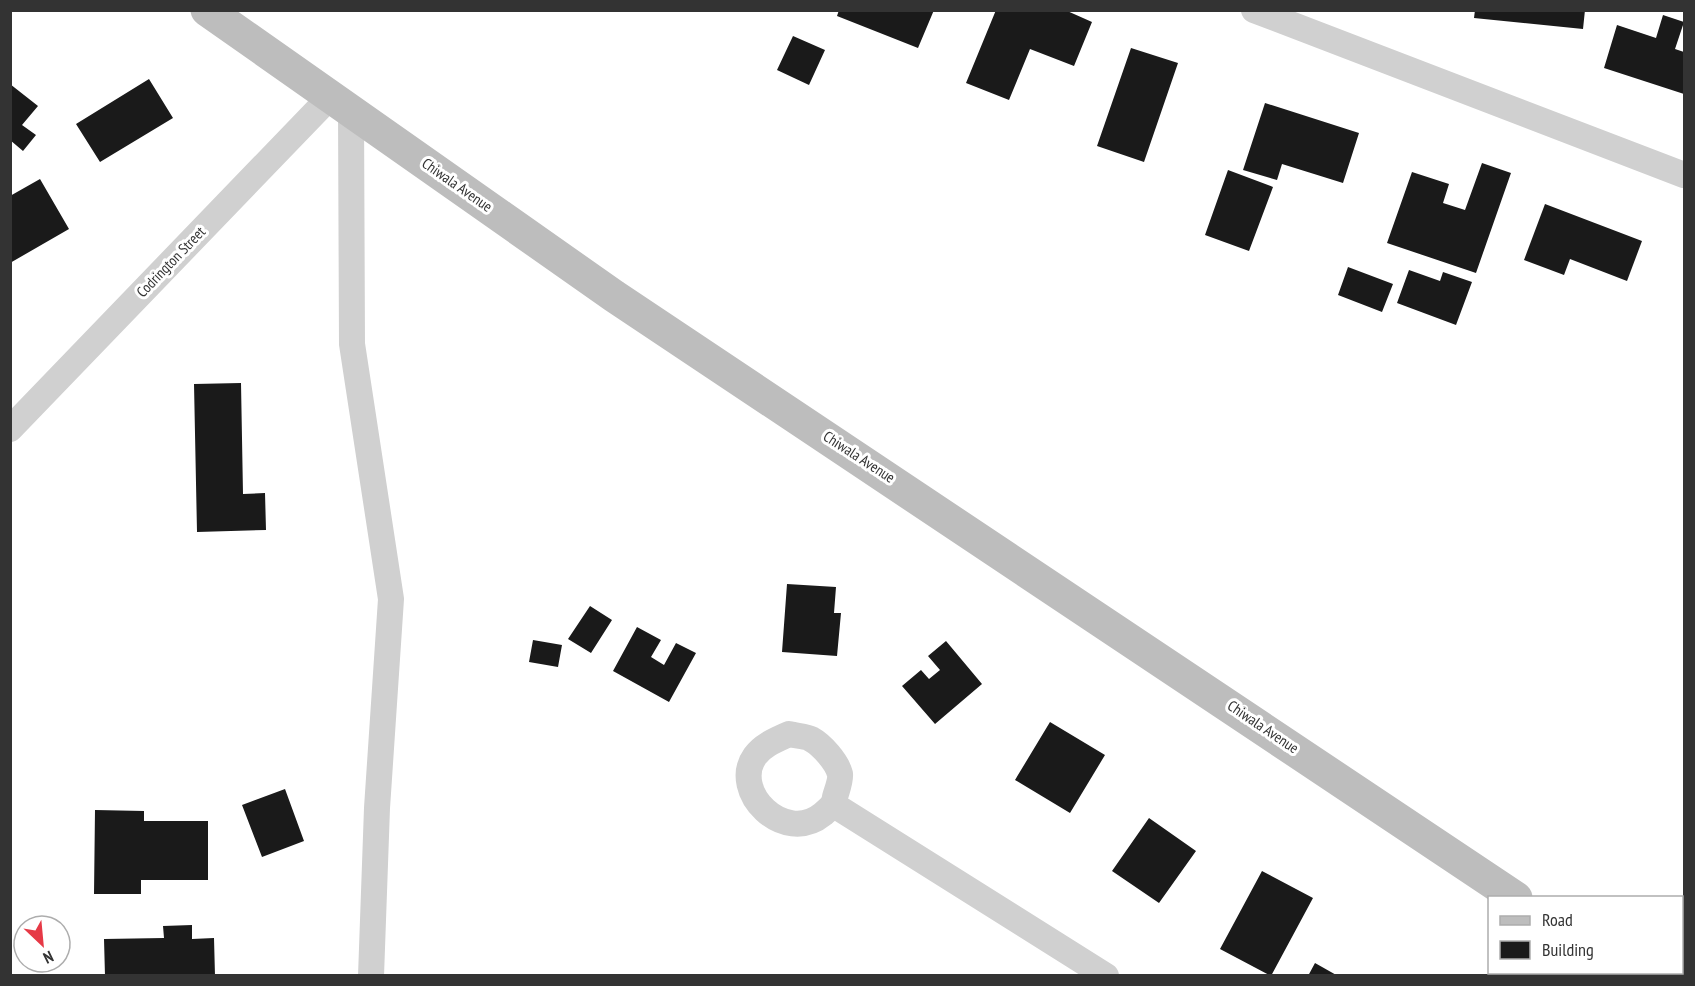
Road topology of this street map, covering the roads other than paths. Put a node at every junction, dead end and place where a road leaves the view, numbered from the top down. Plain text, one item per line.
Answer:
1 (207, 10) edge
2 (1254, 10) edge
3 (341, 103) junction
4 (1684, 175) edge
5 (10, 429) edge
6 (834, 805) dead end
7 (1515, 896) edge
8 (372, 975) edge
9 (1106, 975) edge

1 - 3 main road, Chiwala Avenue
2 - 4 street
3 - 5 street, Codrington Street
3 - 7 main road, Chiwala Avenue
3 - 8 street
6 - 9 street

